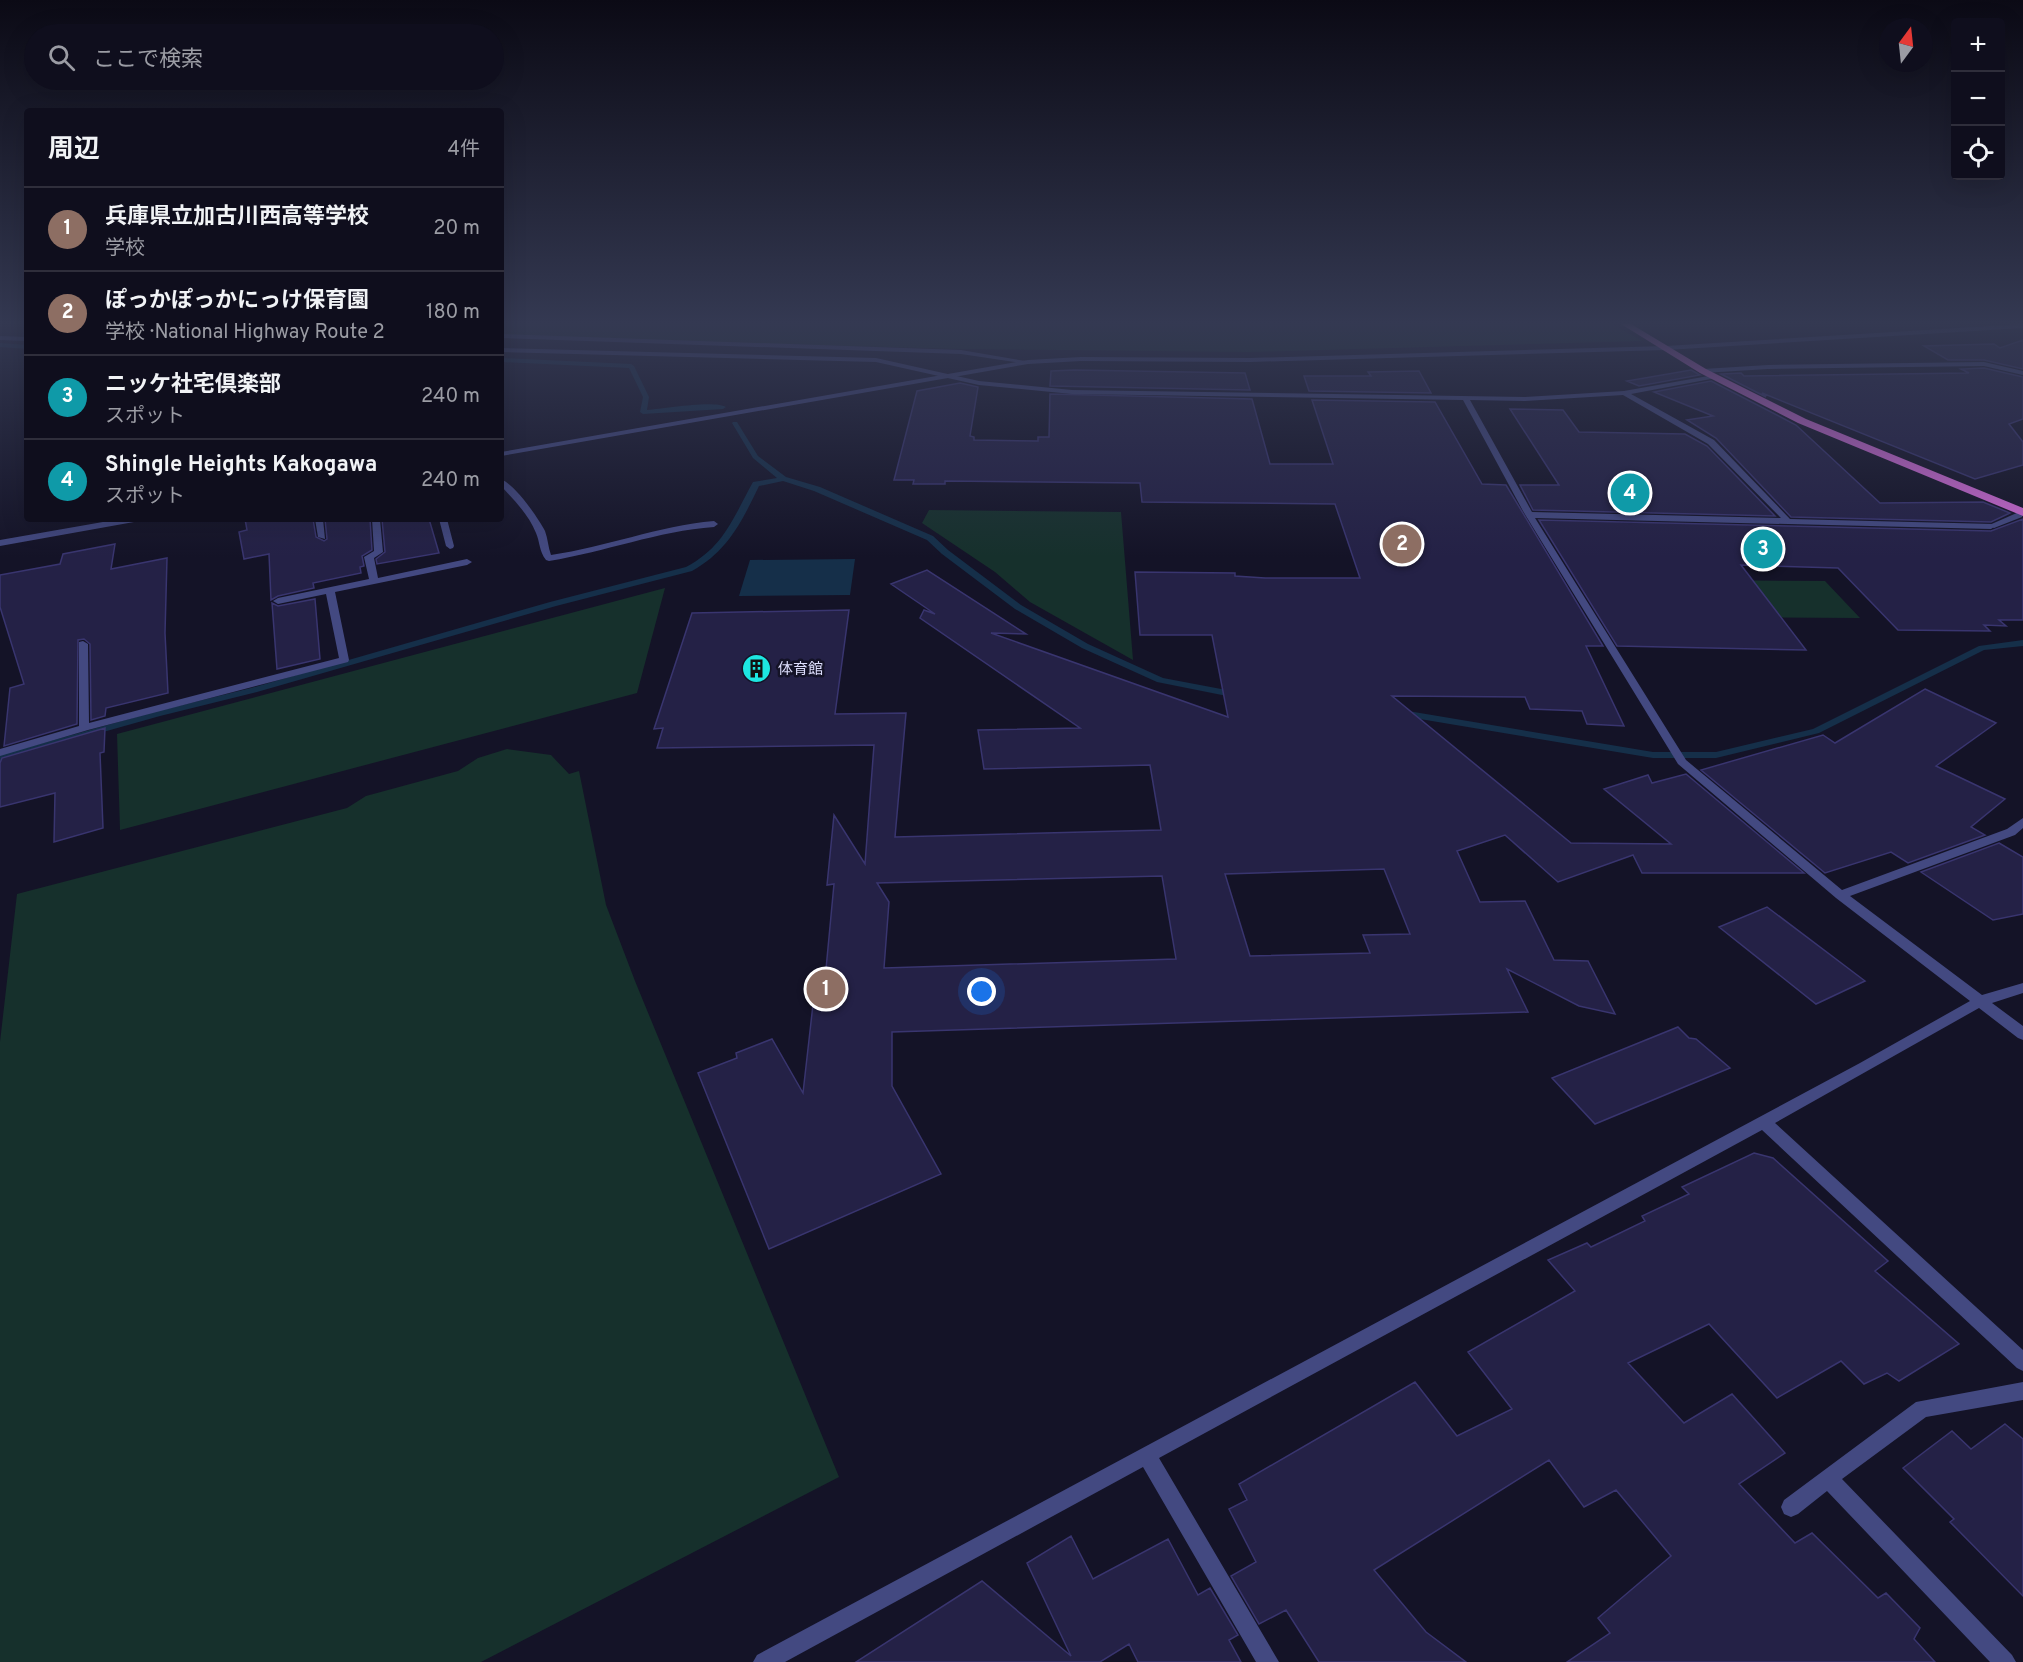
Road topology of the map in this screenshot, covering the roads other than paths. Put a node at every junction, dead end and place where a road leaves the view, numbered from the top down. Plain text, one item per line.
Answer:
1 (798, 402) edge
2 (1467, 402) edge
3 (1639, 402) edge
4 (1762, 402) edge
5 (504, 453) edge
6 (504, 484) edge
7 (1530, 514) junction
8 (2021, 514) edge
9 (1786, 519) junction
10 (117, 522) edge
11 (320, 522) edge
12 (376, 522) edge
13 (443, 522) edge
14 (714, 524) dead end
15 (322, 537) dead end
16 (0, 543) edge
17 (450, 546) dead end
18 (467, 562) dead end
19 (375, 581) junction
20 (330, 591) junction
21 (278, 601) dead end
22 (83, 644) dead end
23 (84, 728) junction
24 (0, 753) edge
25 (2023, 822) edge
26 (1840, 895) junction
27 (2023, 988) edge
28 (1981, 1001) junction
29 (2023, 1034) edge
30 (1764, 1122) junction
31 (2023, 1362) edge
32 (2023, 1391) edge
33 (1147, 1455) junction
34 (1828, 1478) junction
35 (1791, 1507) dead end
36 (764, 1662) edge
37 (1268, 1662) edge
38 (2005, 1662) edge

1 - 5 street
2 - 7 street
3 - 9 street
4 - 8 highway
6 - 14 street
7 - 9 street
7 - 26 street
8 - 9 street
10 - 16 street
11 - 15 street
12 - 19 street
13 - 17 street
18 - 19 street
19 - 20 street
20 - 21 street
20 - 23 street
22 - 23 street
23 - 24 street
25 - 26 street
26 - 28 street
27 - 28 street
28 - 29 street
28 - 30 street
30 - 31 street
30 - 33 street
32 - 34 street
33 - 36 street
33 - 37 street
34 - 35 street
34 - 38 street

